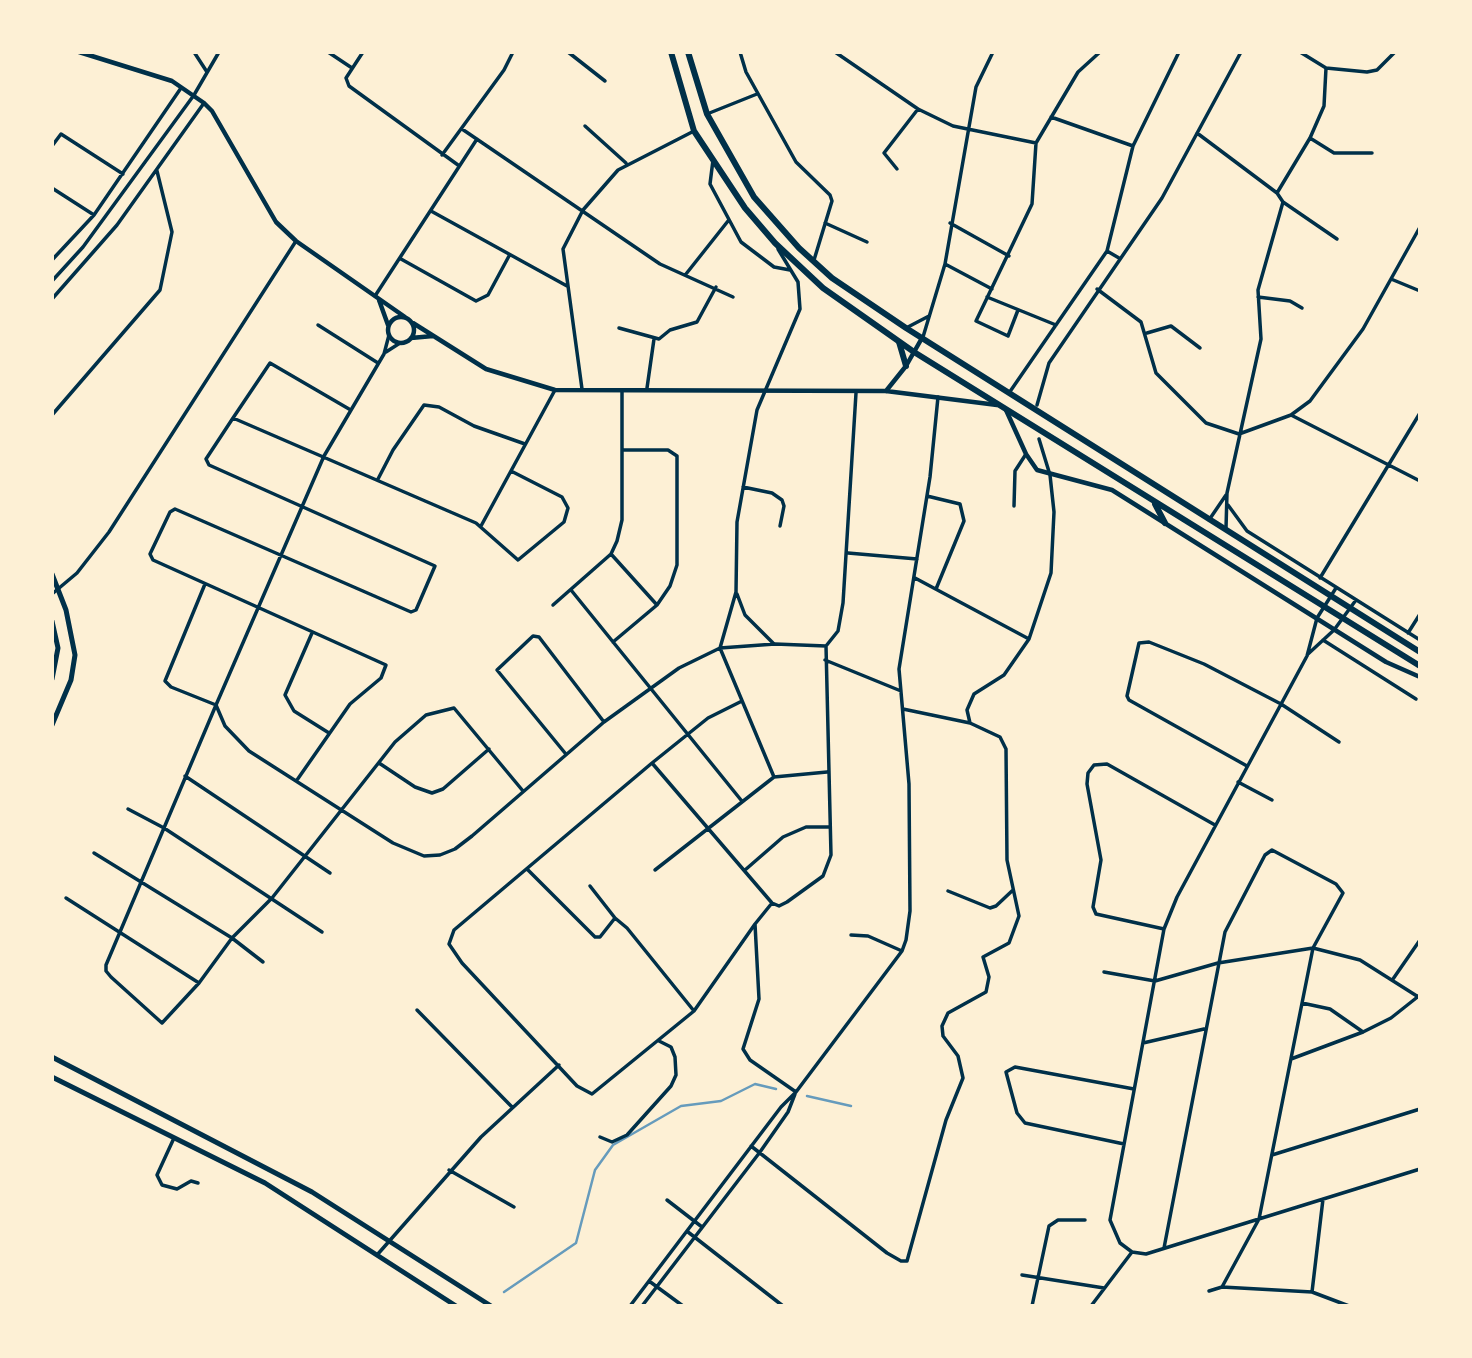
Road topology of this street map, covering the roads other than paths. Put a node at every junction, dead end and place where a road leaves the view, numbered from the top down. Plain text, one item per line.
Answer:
1 (79, 52) edge
2 (194, 52) edge
3 (219, 52) edge
4 (328, 52) edge
5 (363, 52) edge
6 (513, 52) edge
7 (568, 52) edge
8 (671, 52) edge
9 (688, 52) edge
10 (740, 52) edge
11 (835, 52) edge
12 (993, 52) edge
13 (1100, 52) edge
14 (1178, 52) edge
15 (1241, 52) edge
16 (1300, 52) edge
17 (1395, 52) edge
18 (352, 68) junction
19 (1326, 68) junction
20 (208, 72) junction
21 (605, 81) dead end
22 (182, 87) junction
23 (757, 94) junction
24 (194, 95) junction
25 (204, 103) junction
26 (918, 108) junction
27 (707, 114) junction
28 (1051, 117) junction
29 (585, 126) dead end
30 (462, 129) junction
31 (694, 131) junction
32 (967, 131) junction
33 (1197, 133) junction
34 (1310, 138) junction
35 (477, 139) junction
36 (1035, 143) junction
37 (52, 146) edge
38 (1133, 146) junction
39 (1372, 153) dead end
40 (442, 155) junction
41 (714, 158) junction
42 (626, 163) junction
43 (458, 165) junction
44 (897, 169) dead end
45 (158, 171) junction
46 (124, 174) junction
47 (52, 188) edge
48 (1277, 193) junction
49 (1283, 202) junction
50 (583, 210) junction
51 (430, 211) junction
52 (94, 215) junction
53 (728, 220) junction
54 (950, 222) junction
55 (825, 223) junction
56 (1419, 227) edge
57 (1337, 239) dead end
58 (296, 240) junction
59 (867, 242) dead end
60 (775, 243) junction
61 (1107, 251) junction
62 (509, 256) junction
63 (1009, 256) junction
64 (1119, 258) junction
65 (400, 259) junction
66 (52, 260) edge
67 (813, 262) junction
68 (945, 264) junction
69 (790, 270) junction
70 (686, 274) junction
71 (1391, 279) junction
72 (52, 281) edge
73 (567, 286) junction
74 (716, 287) junction
75 (992, 289) junction
76 (1097, 289) junction
77 (1419, 291) edge
78 (733, 297) dead end
79 (1258, 297) junction
80 (377, 298) junction
81 (987, 298) junction
82 (52, 299) edge
83 (1302, 308) dead end
84 (1018, 310) junction
85 (931, 316) junction
86 (405, 317) junction
87 (413, 323) junction
88 (318, 325) dead end
89 (388, 325) junction
90 (1056, 325) junction
91 (619, 328) dead end
92 (906, 328) junction
93 (1147, 333) junction
94 (389, 335) junction
95 (433, 336) junction
96 (922, 337) junction
97 (411, 338) junction
98 (654, 339) junction
99 (900, 342) junction
100 (400, 343) junction
101 (1200, 348) dead end
102 (914, 352) junction
103 (384, 354) junction
104 (378, 363) junction
105 (906, 366) junction
106 (622, 388) junction
107 (647, 388) junction
108 (582, 389) junction
109 (555, 390) junction
110 (762, 391) junction
111 (887, 391) junction
112 (856, 393) junction
113 (1009, 393) junction
114 (938, 397) junction
115 (998, 405) junction
116 (1037, 405) dead end
117 (349, 409) junction
118 (1006, 410) junction
119 (1419, 413) edge
120 (52, 415) edge
121 (1291, 415) junction
122 (233, 418) junction
123 (1240, 434) junction
124 (1039, 439) dead end
125 (525, 444) junction
126 (624, 450) junction
127 (1026, 454) junction
128 (324, 456) junction
129 (1388, 466) junction
130 (511, 471) junction
131 (1050, 475) junction
132 (378, 479) junction
133 (1419, 481) edge
134 (743, 487) junction
135 (1227, 493) junction
136 (927, 496) junction
137 (1154, 502) junction
138 (1227, 502) junction
139 (302, 505) junction
140 (1014, 506) dead end
141 (1209, 521) junction
142 (1165, 523) junction
143 (481, 526) junction
144 (780, 526) dead end
145 (1226, 531) junction
146 (848, 553) junction
147 (611, 554) junction
148 (280, 556) junction
149 (917, 559) junction
150 (1290, 560) junction
151 (1285, 568) junction
152 (52, 574) edge
153 (915, 578) junction
154 (1320, 578) junction
155 (205, 584) junction
156 (1336, 587) junction
157 (58, 589) junction
158 (936, 589) junction
159 (571, 590) junction
160 (736, 592) junction
161 (52, 594) edge
162 (1330, 596) junction
163 (1356, 600) junction
164 (553, 605) dead end
165 (657, 605) junction
166 (1323, 607) junction
167 (258, 608) junction
168 (1350, 608) junction
169 (1419, 614) edge
170 (1317, 618) junction
171 (1342, 619) junction
172 (52, 621) edge
173 (1334, 630) junction
174 (313, 633) junction
175 (1408, 633) junction
176 (1029, 639) junction
177 (1323, 640) junction
178 (1419, 640) edge
179 (613, 642) junction
180 (775, 644) junction
181 (826, 646) junction
182 (720, 648) junction
183 (1419, 652) edge
184 (1307, 656) junction
185 (825, 660) junction
186 (1419, 666) edge
187 (1419, 677) edge
188 (52, 679) edge
189 (650, 688) junction
190 (901, 691) junction
191 (1416, 699) dead end
192 (742, 701) junction
193 (1281, 704) junction
194 (216, 705) junction
195 (903, 709) junction
196 (604, 722) junction
197 (970, 723) junction
198 (52, 725) edge
199 (328, 733) junction
200 (688, 733) junction
201 (1339, 742) dead end
202 (489, 749) junction
203 (566, 754) junction
204 (379, 763) junction
205 (652, 763) junction
206 (1247, 766) junction
207 (827, 772) junction
208 (185, 776) junction
209 (774, 777) junction
210 (297, 780) junction
211 (1238, 782) junction
212 (523, 791) junction
213 (741, 800) junction
214 (1272, 800) dead end
215 (128, 809) dead end
216 (344, 809) junction
217 (1215, 825) junction
218 (708, 827) junction
219 (830, 827) junction
220 (164, 828) junction
221 (94, 853) dead end
222 (306, 855) junction
223 (527, 869) junction
224 (655, 870) dead end
225 (744, 871) junction
226 (330, 873) dead end
227 (142, 881) junction
228 (590, 886) dead end
229 (1013, 890) junction
230 (948, 891) dead end
231 (66, 898) dead end
232 (272, 898) junction
233 (772, 904) junction
234 (615, 918) junction
235 (755, 924) junction
236 (1164, 929) junction
237 (322, 932) dead end
238 (121, 933) junction
239 (852, 934) dead end
240 (232, 938) junction
241 (1419, 940) edge
242 (1313, 948) junction
243 (902, 951) junction
244 (263, 962) dead end
245 (1218, 963) junction
246 (1104, 972) dead end
247 (1393, 979) junction
248 (1155, 981) junction
249 (199, 983) junction
250 (1419, 997) edge
251 (1302, 1003) junction
252 (417, 1010) dead end
253 (694, 1011) junction
254 (1204, 1028) junction
255 (1363, 1032) junction
256 (659, 1041) junction
257 (1143, 1043) junction
258 (52, 1058) edge
259 (1291, 1059) junction
260 (559, 1065) junction
261 (52, 1077) edge
262 (1134, 1088) junction
263 (796, 1092) junction
264 (512, 1107) junction
265 (1419, 1109) edge
266 (175, 1136) junction
267 (600, 1137) dead end
268 (1124, 1143) junction
269 (751, 1146) junction
270 (760, 1152) junction
271 (1272, 1155) junction
272 (1419, 1169) edge
273 (449, 1170) junction
274 (198, 1183) dead end
275 (1323, 1199) junction
276 (667, 1200) dead end
277 (514, 1207) dead end
278 (1259, 1219) junction
279 (1085, 1220) dead end
280 (695, 1223) junction
281 (702, 1227) junction
282 (688, 1232) junction
283 (694, 1237) junction
284 (389, 1241) junction
285 (1164, 1248) junction
286 (1132, 1252) junction
287 (377, 1255) junction
288 (1022, 1275) dead end
289 (1038, 1277) junction
290 (649, 1281) junction
291 (657, 1286) junction
292 (1222, 1287) junction
293 (1104, 1288) junction
294 (1209, 1291) dead end
295 (1312, 1292) junction
296 (456, 1306) edge
297 (491, 1306) edge
298 (630, 1306) edge
299 (642, 1306) edge
300 (683, 1306) edge
301 (783, 1306) edge
302 (1032, 1306) edge
303 (1091, 1306) edge
304 (1349, 1306) edge

1 - 22 street
2 - 20 street
3 - 20 street
4 - 18 street
5 - 18 street
6 - 30 street
7 - 21 street
8 - 31 main road
9 - 27 main road
10 - 23 street
11 - 26 street
12 - 32 street
13 - 28 street
14 - 38 street
15 - 33 street
16 - 19 street
17 - 19 street
18 - 40 street
19 - 34 street
20 - 24 street
22 - 24 street
22 - 46 street
23 - 27 street
23 - 55 street
24 - 25 street
24 - 72 street
25 - 45 street
25 - 58 street
26 - 32 street
26 - 44 street
27 - 67 main road
28 - 36 street
28 - 38 street
29 - 42 street
30 - 35 street
30 - 40 street
31 - 41 main road
31 - 42 street
32 - 36 street
32 - 54 street
33 - 48 street
33 - 64 street
34 - 39 street
34 - 48 street
35 - 43 street
35 - 50 street
36 - 63 street
37 - 46 street
38 - 61 street
40 - 43 street
41 - 53 street
41 - 60 main road
42 - 50 street
43 - 51 street
45 - 82 street
45 - 120 street
46 - 52 street
47 - 52 street
48 - 49 street
49 - 57 street
49 - 79 street
50 - 70 street
50 - 73 street
51 - 62 street
51 - 65 street
52 - 66 street
53 - 69 street
53 - 70 street
54 - 63 street
54 - 68 street
55 - 59 street
55 - 67 street
56 - 71 street
58 - 80 street
58 - 157 street
60 - 69 street
60 - 99 main road
61 - 64 street
61 - 90 street
62 - 65 street
62 - 73 street
63 - 75 street
64 - 76 street
65 - 80 street
67 - 92 main road
68 - 75 street
68 - 85 street
69 - 110 street
70 - 74 street
71 - 77 street
71 - 121 street
73 - 108 street
74 - 78 street
74 - 98 street
75 - 81 street
76 - 93 street
76 - 116 street
79 - 83 street
79 - 123 street
80 - 86 street
80 - 89 street
81 - 84 street
81 - 84 street
84 - 90 street
85 - 92 street
85 - 96 street
86 - 87 street
86 - 89 street
87 - 95 street
87 - 97 street
88 - 104 street
89 - 94 street
90 - 113 street
91 - 98 street
92 - 96 main road
93 - 101 street
93 - 123 street
94 - 100 street
94 - 103 street
95 - 97 street
95 - 109 street
96 - 102 street
96 - 113 main road
97 - 100 street
98 - 107 street
99 - 102 main road
99 - 105 main road
100 - 103 street
102 - 105 street
102 - 115 main road
103 - 104 street
104 - 117 street
105 - 111 street
106 - 107 street
106 - 108 street
106 - 126 street
107 - 110 street
108 - 109 street
109 - 125 street
110 - 112 street
110 - 134 street
111 - 112 street
111 - 114 street
112 - 146 street
113 - 141 main road
114 - 115 street
114 - 136 street
115 - 118 main road
117 - 122 street
117 - 128 street
118 - 127 street
118 - 137 main road
119 - 129 street
121 - 123 street
121 - 129 street
122 - 128 street
122 - 139 street
123 - 135 street
124 - 131 street
125 - 130 street
125 - 132 street
126 - 147 street
126 - 165 street
127 - 131 street
127 - 140 street
128 - 132 street
128 - 139 street
129 - 133 street
129 - 154 street
130 - 143 street
130 - 143 street
131 - 142 street
131 - 176 street
132 - 143 street
134 - 144 street
134 - 160 street
135 - 138 street
135 - 141 street
136 - 149 street
136 - 158 street
137 - 142 main road
137 - 166 main road
138 - 145 street
138 - 150 street
139 - 148 street
139 - 148 street
141 - 145 main road
142 - 170 street
145 - 151 main road
146 - 149 street
146 - 181 street
147 - 159 street
147 - 165 street
148 - 155 street
148 - 167 street
149 - 153 street
150 - 151 main road
150 - 154 street
151 - 162 main road
152 - 157 main road
153 - 158 street
153 - 190 street
154 - 156 street
155 - 167 street
155 - 194 street
156 - 162 street
156 - 163 street
157 - 161 street
157 - 198 main road
158 - 176 street
159 - 164 street
159 - 179 street
160 - 180 street
160 - 182 street
162 - 166 street
162 - 168 main road
163 - 168 street
163 - 175 street
165 - 179 street
166 - 170 street
166 - 171 main road
167 - 174 street
167 - 194 street
168 - 171 street
168 - 183 main road
169 - 175 street
170 - 173 street
170 - 184 street
171 - 173 street
171 - 186 main road
172 - 188 main road
173 - 177 street
173 - 187 street
174 - 199 street
174 - 199 street
175 - 178 street
176 - 197 street
177 - 184 street
177 - 191 street
179 - 189 street
180 - 181 street
180 - 182 street
181 - 185 street
182 - 189 street
182 - 192 street
184 - 193 street
185 - 190 street
185 - 207 street
189 - 196 street
189 - 200 street
190 - 195 street
192 - 200 street
192 - 209 street
193 - 201 street
193 - 206 street
193 - 206 street
194 - 208 street
194 - 210 street
195 - 197 street
195 - 243 street
196 - 203 street
196 - 203 street
197 - 229 street
199 - 210 street
200 - 205 street
200 - 213 street
202 - 204 street
202 - 204 street
202 - 212 street
203 - 212 street
204 - 216 street
205 - 218 street
205 - 223 street
206 - 211 street
207 - 209 street
207 - 219 street
208 - 220 street
208 - 222 street
209 - 213 street
210 - 216 street
211 - 214 street
211 - 217 street
212 - 216 street
213 - 218 street
215 - 220 street
216 - 222 street
217 - 236 street
217 - 236 street
218 - 224 street
218 - 225 street
219 - 225 street
219 - 233 street
220 - 227 street
220 - 232 street
221 - 227 street
222 - 226 street
222 - 232 street
223 - 234 street
223 - 260 street
225 - 233 street
227 - 238 street
227 - 240 street
228 - 234 street
229 - 230 street
229 - 270 street
231 - 238 street
232 - 237 street
232 - 240 street
233 - 235 street
234 - 253 street
235 - 253 street
235 - 263 street
236 - 248 street
238 - 249 street
238 - 249 street
239 - 243 street
240 - 244 street
240 - 249 street
241 - 247 street
242 - 245 street
242 - 245 street
242 - 247 street
242 - 251 street
243 - 263 street
245 - 248 street
245 - 254 street
246 - 248 street
247 - 250 street
248 - 257 street
250 - 255 street
251 - 255 street
251 - 259 street
252 - 264 street
253 - 256 street
254 - 257 street
254 - 285 street
255 - 259 street
256 - 260 street
256 - 267 street
257 - 262 street
258 - 284 main road
259 - 271 street
260 - 264 street
261 - 266 main road
262 - 268 street
262 - 268 street
263 - 269 street
263 - 270 street
264 - 273 street
265 - 271 street
266 - 274 street
266 - 287 main road
268 - 286 street
269 - 270 street
269 - 280 street
270 - 281 street
271 - 278 street
272 - 275 street
273 - 277 street
273 - 284 street
275 - 278 street
275 - 295 street
276 - 280 street
278 - 285 street
278 - 292 street
279 - 289 street
280 - 281 street
280 - 282 street
281 - 283 street
282 - 283 street
282 - 290 street
283 - 291 street
283 - 301 street
284 - 287 street
284 - 297 main road
285 - 286 street
286 - 293 street
287 - 296 main road
288 - 289 street
289 - 293 street
289 - 302 street
290 - 291 street
290 - 298 street
291 - 299 street
291 - 300 street
292 - 294 street
292 - 295 street
293 - 303 street
295 - 304 street

